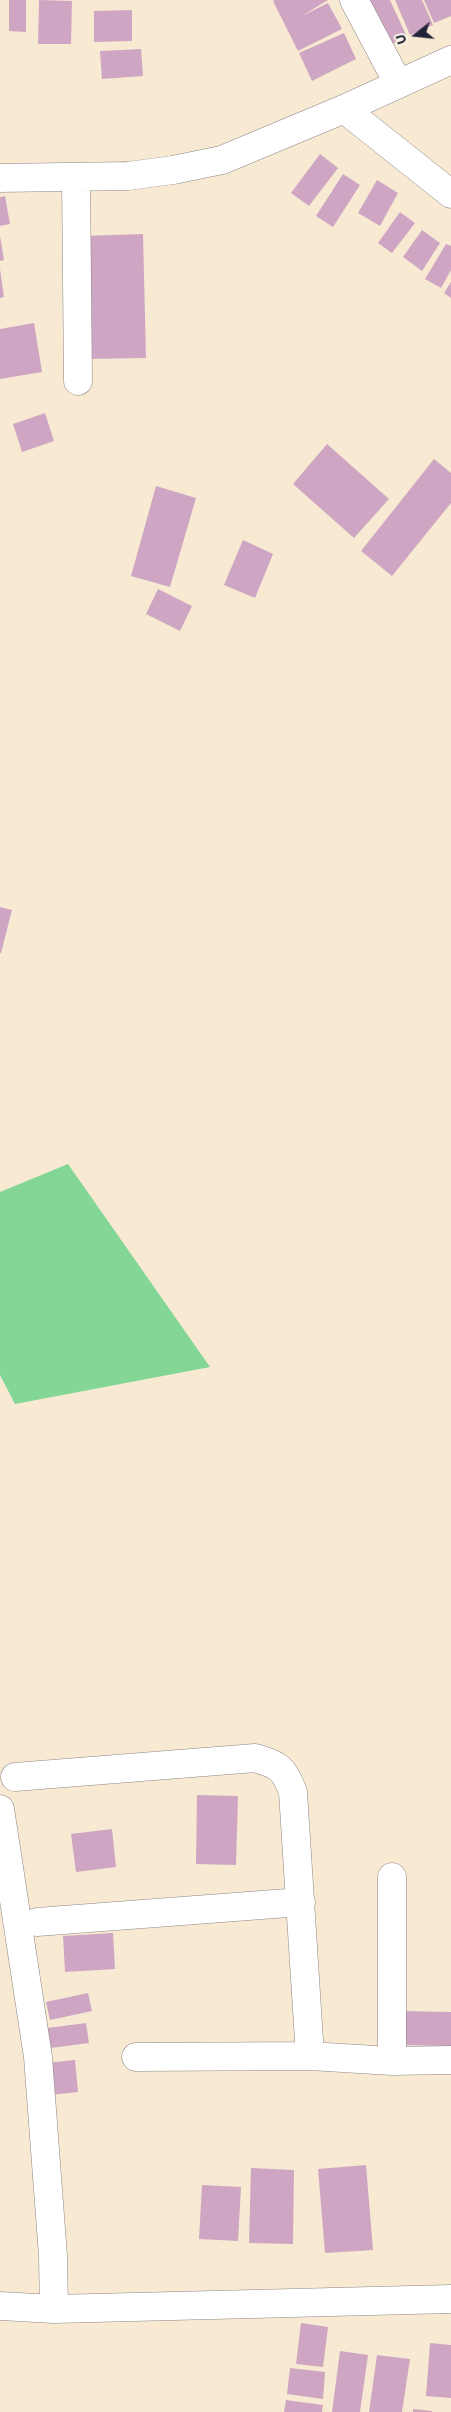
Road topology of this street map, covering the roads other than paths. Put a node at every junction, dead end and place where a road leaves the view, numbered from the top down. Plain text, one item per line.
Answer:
1 (354, 0) edge
2 (451, 60) edge
3 (398, 83) junction
4 (344, 109) junction
5 (0, 178) edge
6 (76, 178) junction
7 (451, 194) edge
8 (78, 381) dead end
9 (15, 1777) dead end
10 (0, 1809) edge
11 (392, 1877) dead end
12 (301, 1902) junction
13 (37, 1922) dead end
14 (310, 2056) junction
15 (136, 2057) dead end
16 (451, 2060) edge
17 (392, 2061) junction
18 (451, 2299) edge
19 (0, 2306) edge
20 (54, 2308) junction

1 - 3 street
2 - 3 street
3 - 4 street
4 - 6 street
4 - 7 street
5 - 6 street
6 - 8 street
9 - 12 street
10 - 20 street
11 - 17 street
12 - 13 street
12 - 14 street
14 - 15 street
14 - 17 street
16 - 17 street
18 - 20 street
19 - 20 street

